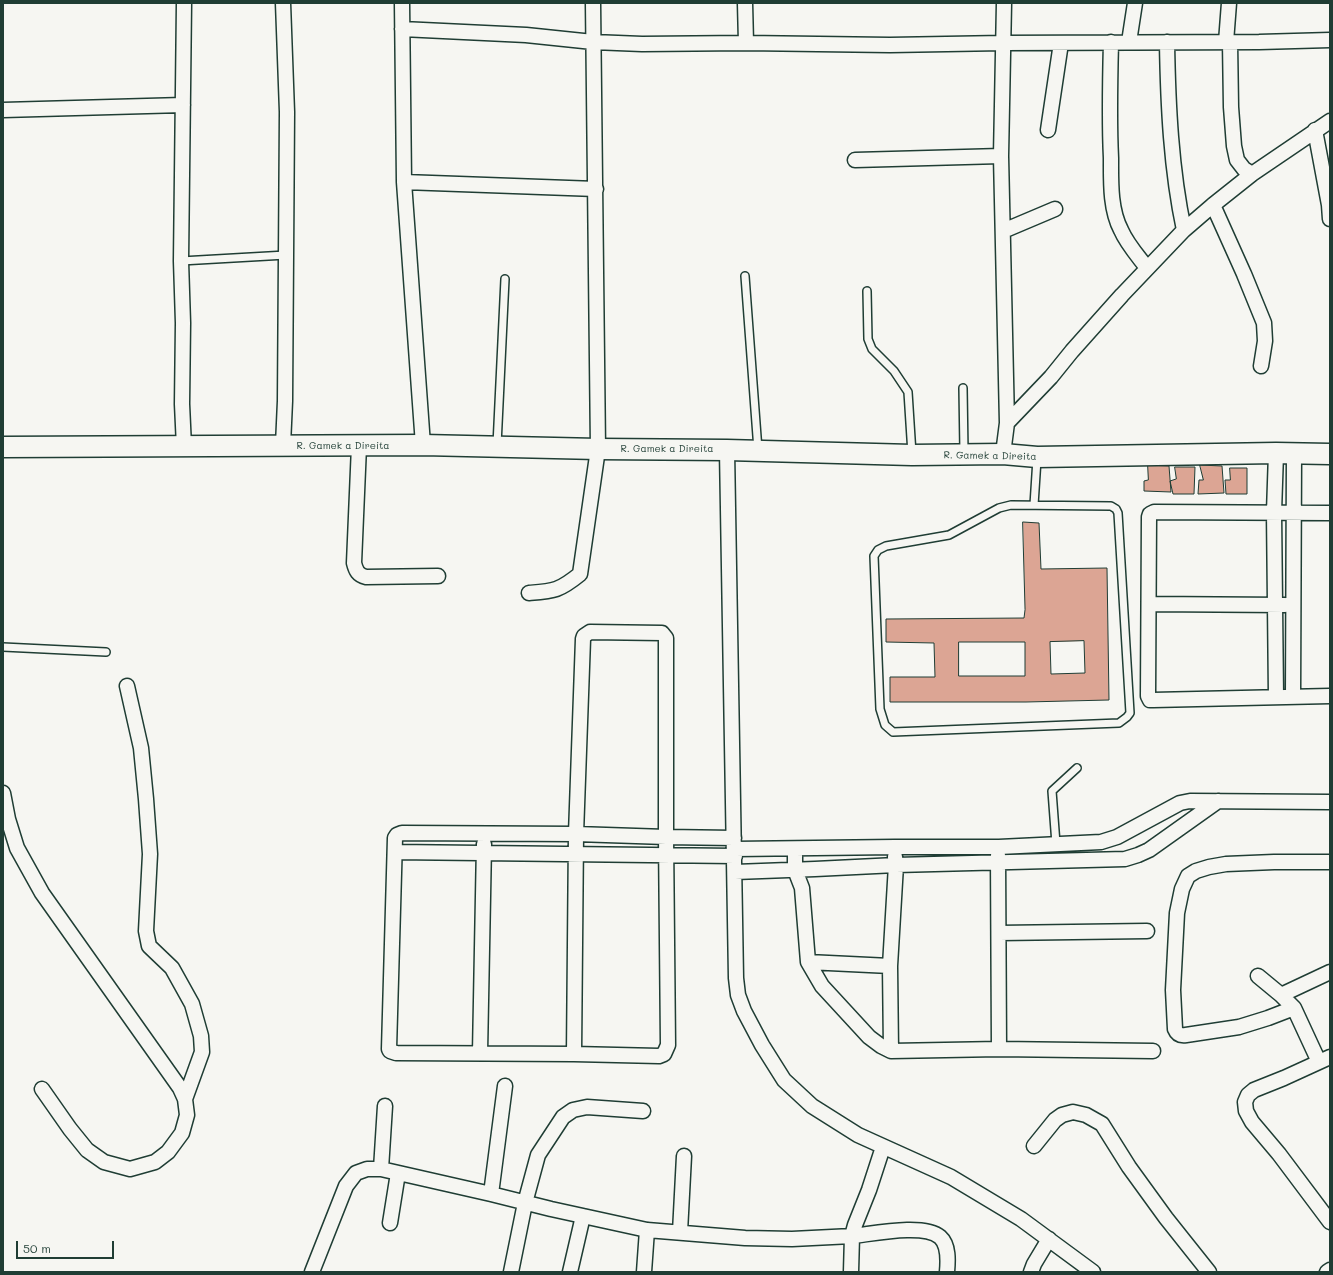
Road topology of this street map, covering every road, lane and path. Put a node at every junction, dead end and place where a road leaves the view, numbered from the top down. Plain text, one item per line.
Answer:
1 (184, 3) edge
2 (283, 3) edge
3 (402, 3) edge
4 (593, 3) edge
5 (745, 3) edge
6 (1004, 3) edge
7 (1135, 3) edge
8 (1229, 3) edge
9 (402, 29) junction
10 (1330, 40) edge
11 (593, 42) junction
12 (1003, 42) junction
13 (1111, 42) junction
14 (1130, 42) junction
15 (1167, 42) junction
16 (1228, 42) junction
17 (746, 43) junction
18 (1061, 43) junction
19 (183, 105) junction
20 (3, 110) edge
21 (1330, 121) edge
22 (1048, 130) dead end
23 (1316, 130) junction
24 (1001, 156) junction
25 (856, 160) dead end
26 (1252, 174) junction
27 (404, 182) junction
28 (596, 189) junction
29 (1213, 205) junction
30 (1056, 210) dead end
31 (1330, 219) edge
32 (1184, 230) junction
33 (1003, 231) junction
34 (286, 255) junction
35 (181, 261) junction
36 (1147, 268) junction
37 (746, 276) dead end
38 (505, 279) dead end
39 (867, 290) dead end
40 (1261, 366) dead end
41 (963, 388) dead end
42 (1007, 423) junction
43 (283, 445) junction
44 (359, 446) junction
45 (423, 446) junction
46 (3, 447) edge
47 (184, 447) junction
48 (497, 447) junction
49 (598, 449) junction
50 (727, 450) junction
51 (758, 450) junction
52 (1003, 454) junction
53 (1285, 454) junction
54 (1330, 454) edge
55 (912, 455) junction
56 (964, 455) junction
57 (1037, 457) junction
58 (1034, 505) junction
59 (1274, 512) junction
60 (1294, 513) junction
61 (1330, 513) edge
62 (438, 576) dead end
63 (528, 593) dead end
64 (1149, 604) junction
65 (1275, 604) junction
66 (1294, 605) junction
67 (3, 648) edge
68 (106, 652) dead end
69 (127, 686) dead end
70 (1330, 696) edge
71 (1276, 697) junction
72 (1293, 697) junction
73 (1077, 768) dead end
74 (3, 792) edge
75 (1218, 801) junction
76 (1330, 802) edge
77 (485, 833) junction
78 (576, 834) junction
79 (666, 837) junction
80 (1056, 844) junction
81 (895, 847) junction
82 (998, 847) junction
83 (734, 848) junction
84 (816, 848) junction
85 (795, 849) junction
86 (395, 852) junction
87 (484, 853) junction
88 (576, 855) junction
89 (667, 856) junction
90 (1330, 862) edge
91 (998, 863) junction
92 (896, 865) junction
93 (815, 869) junction
94 (795, 870) junction
95 (735, 872) junction
96 (802, 888) junction
97 (1147, 932) dead end
98 (999, 933) junction
99 (808, 962) junction
100 (890, 966) junction
101 (1330, 972) edge
102 (1258, 976) dead end
103 (1281, 995) junction
104 (1294, 1008) junction
105 (998, 1049) junction
106 (891, 1051) junction
107 (1153, 1051) dead end
108 (480, 1053) junction
109 (574, 1054) junction
110 (1324, 1060) edge
111 (505, 1086) dead end
112 (42, 1089) dead end
113 (185, 1100) junction
114 (385, 1106) dead end
115 (642, 1111) dead end
116 (1034, 1146) dead end
117 (883, 1147) junction
118 (684, 1156) dead end
119 (381, 1169) junction
120 (398, 1173) junction
121 (492, 1194) junction
122 (525, 1203) junction
123 (583, 1216) junction
124 (1330, 1222) edge
125 (390, 1223) dead end
126 (647, 1230) junction
127 (680, 1232) junction
128 (852, 1236) junction
129 (1049, 1239) junction
130 (1330, 1270) edge
131 (312, 1272) edge
132 (511, 1272) edge
133 (570, 1272) edge
134 (644, 1272) edge
135 (851, 1272) edge
136 (947, 1272) edge
137 (1031, 1272) edge
138 (1093, 1272) edge
139 (1209, 1272) edge
140 (1327, 1272) edge

1 - 19 street
2 - 34 street
3 - 9 street
4 - 11 street
5 - 17 street
6 - 12 street
7 - 14 street
8 - 16 street
9 - 11 street
9 - 27 street
10 - 16 street
11 - 17 street
11 - 28 street
12 - 17 street
12 - 18 street
12 - 24 street
13 - 14 street
13 - 18 street
13 - 36 street
14 - 15 street
15 - 16 street
15 - 32 street
16 - 26 street
18 - 22 street
19 - 20 street
19 - 35 street
21 - 23 street
23 - 26 street
23 - 31 street
24 - 25 street
24 - 33 street
26 - 29 street
27 - 28 street
27 - 45 street
28 - 49 street
29 - 32 street
29 - 40 street
30 - 33 street
32 - 36 street
33 - 42 street
34 - 35 lane
34 - 43 street
35 - 47 street
36 - 42 street
37 - 51 lane
38 - 48 lane
39 - 55 lane
41 - 56 lane
42 - 52 street
43 - 44 main road, R. Gamek a Direita
43 - 47 main road, R. Gamek a Direita
44 - 45 main road, R. Gamek a Direita
44 - 62 street
45 - 48 main road, R. Gamek a Direita
46 - 47 main road, R. Gamek a Direita
48 - 49 main road, R. Gamek a Direita
49 - 50 main road, R. Gamek a Direita
49 - 63 street
50 - 51 main road, R. Gamek a Direita
50 - 83 street
51 - 55 main road, R. Gamek a Direita
52 - 56 main road, R. Gamek a Direita
52 - 57 main road, R. Gamek a Direita
53 - 54 main road, R. Gamek a Direita
53 - 57 main road, R. Gamek a Direita
53 - 59 street
53 - 60 street
55 - 56 main road, R. Gamek a Direita
57 - 58 lane
58 - 58 lane
59 - 60 street
59 - 64 street
59 - 65 street
60 - 61 street
60 - 66 street
64 - 65 street
64 - 71 street
65 - 66 street
65 - 71 street
66 - 72 street
67 - 68 lane
69 - 113 street
70 - 72 street
71 - 72 street
73 - 80 lane
74 - 113 street
75 - 76 street
75 - 80 street
75 - 91 street
77 - 78 street
77 - 86 street
77 - 87 street
78 - 79 street
78 - 79 street
78 - 88 street
79 - 83 street
79 - 89 street
80 - 82 street
81 - 82 street
81 - 84 street
81 - 92 street
82 - 91 street
83 - 85 street
83 - 89 street
83 - 95 street
84 - 85 street
84 - 93 street
85 - 94 street
86 - 87 street
86 - 108 street
87 - 88 street
87 - 108 street
88 - 89 street
88 - 109 street
89 - 109 street
90 - 104 street
91 - 92 street
91 - 98 street
92 - 93 street
92 - 100 street
93 - 94 street
93 - 96 street
94 - 95 street
94 - 96 street
95 - 117 street
96 - 99 street
97 - 98 street
98 - 105 street
99 - 100 street
99 - 106 street
100 - 106 street
101 - 103 street
102 - 103 street
103 - 104 street
104 - 110 street
105 - 106 street
105 - 107 street
108 - 109 street
110 - 124 street
111 - 121 street
112 - 113 street
114 - 119 street
115 - 122 street
116 - 139 street
117 - 128 street
117 - 129 street
118 - 127 street
119 - 120 street
119 - 131 street
120 - 121 street
120 - 125 street
121 - 122 street
122 - 123 street
122 - 132 street
123 - 126 street
123 - 133 street
126 - 127 street
126 - 134 street
127 - 128 street
128 - 135 street
128 - 136 street
129 - 137 street
129 - 138 street
130 - 140 street

